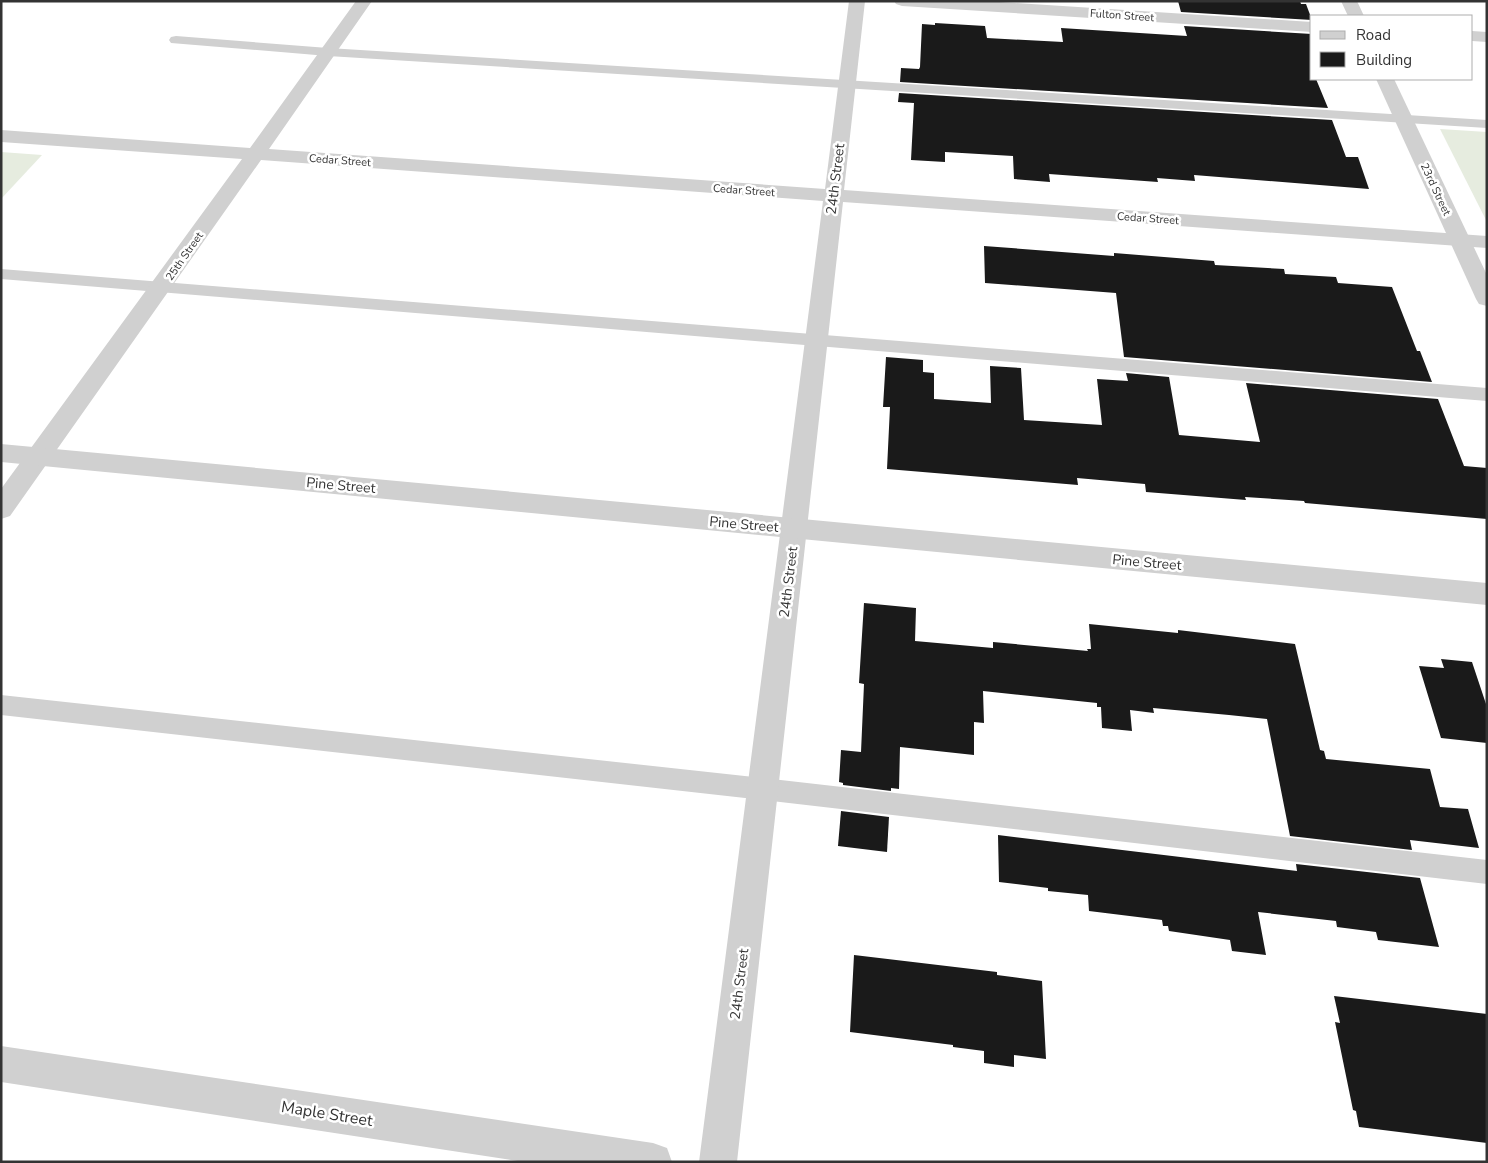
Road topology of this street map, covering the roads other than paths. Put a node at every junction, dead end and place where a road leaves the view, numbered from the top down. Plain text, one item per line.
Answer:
1 (364, 1) edge
2 (857, 1) edge
3 (902, 1) edge
4 (1349, 1) edge
5 (1356, 15) edge
6 (1310, 27) edge
7 (1473, 36) edge
8 (1487, 37) edge
9 (176, 40) dead end
10 (328, 52) junction
11 (1385, 80) edge
12 (847, 84) junction
13 (1404, 118) junction
14 (1487, 124) edge
15 (1, 136) edge
16 (256, 154) junction
17 (833, 196) junction
18 (1459, 239) junction
19 (1487, 242) edge
20 (1, 274) edge
21 (162, 287) junction
22 (1487, 299) edge
23 (816, 340) junction
24 (1487, 395) edge
25 (1, 453) edge
26 (38, 456) junction
27 (1, 509) edge
28 (794, 529) junction
29 (1487, 594) edge
30 (1, 705) edge
31 (762, 789) junction
32 (1487, 872) edge
33 (1, 1064) edge
34 (653, 1162) edge
35 (718, 1162) edge

1 - 10 street, 25th Street
2 - 12 street, 24th Street
3 - 6 street, Fulton Street
4 - 5 street
7 - 8 street
9 - 10 lane
10 - 12 lane
10 - 16 street, 25th Street
11 - 13 street, 23rd Street
12 - 13 lane
12 - 17 street, 24th Street
13 - 14 lane
13 - 18 street, 23rd Street
15 - 16 street, Cedar Street
16 - 17 street, Cedar Street
16 - 21 street, 25th Street
17 - 18 street, Cedar Street
17 - 23 street, 24th Street
18 - 19 street, Cedar Street
18 - 22 street, 23rd Street
20 - 21 lane
21 - 23 lane
21 - 26 street, 25th Street
23 - 24 lane
23 - 28 street, 24th Street
25 - 26 street, Pine Street
26 - 27 street, 25th Street
26 - 28 street, Pine Street
28 - 29 street, Pine Street
28 - 31 street, 24th Street
30 - 31 lane
31 - 32 lane
31 - 35 street, 24th Street
33 - 34 street, Maple Street

